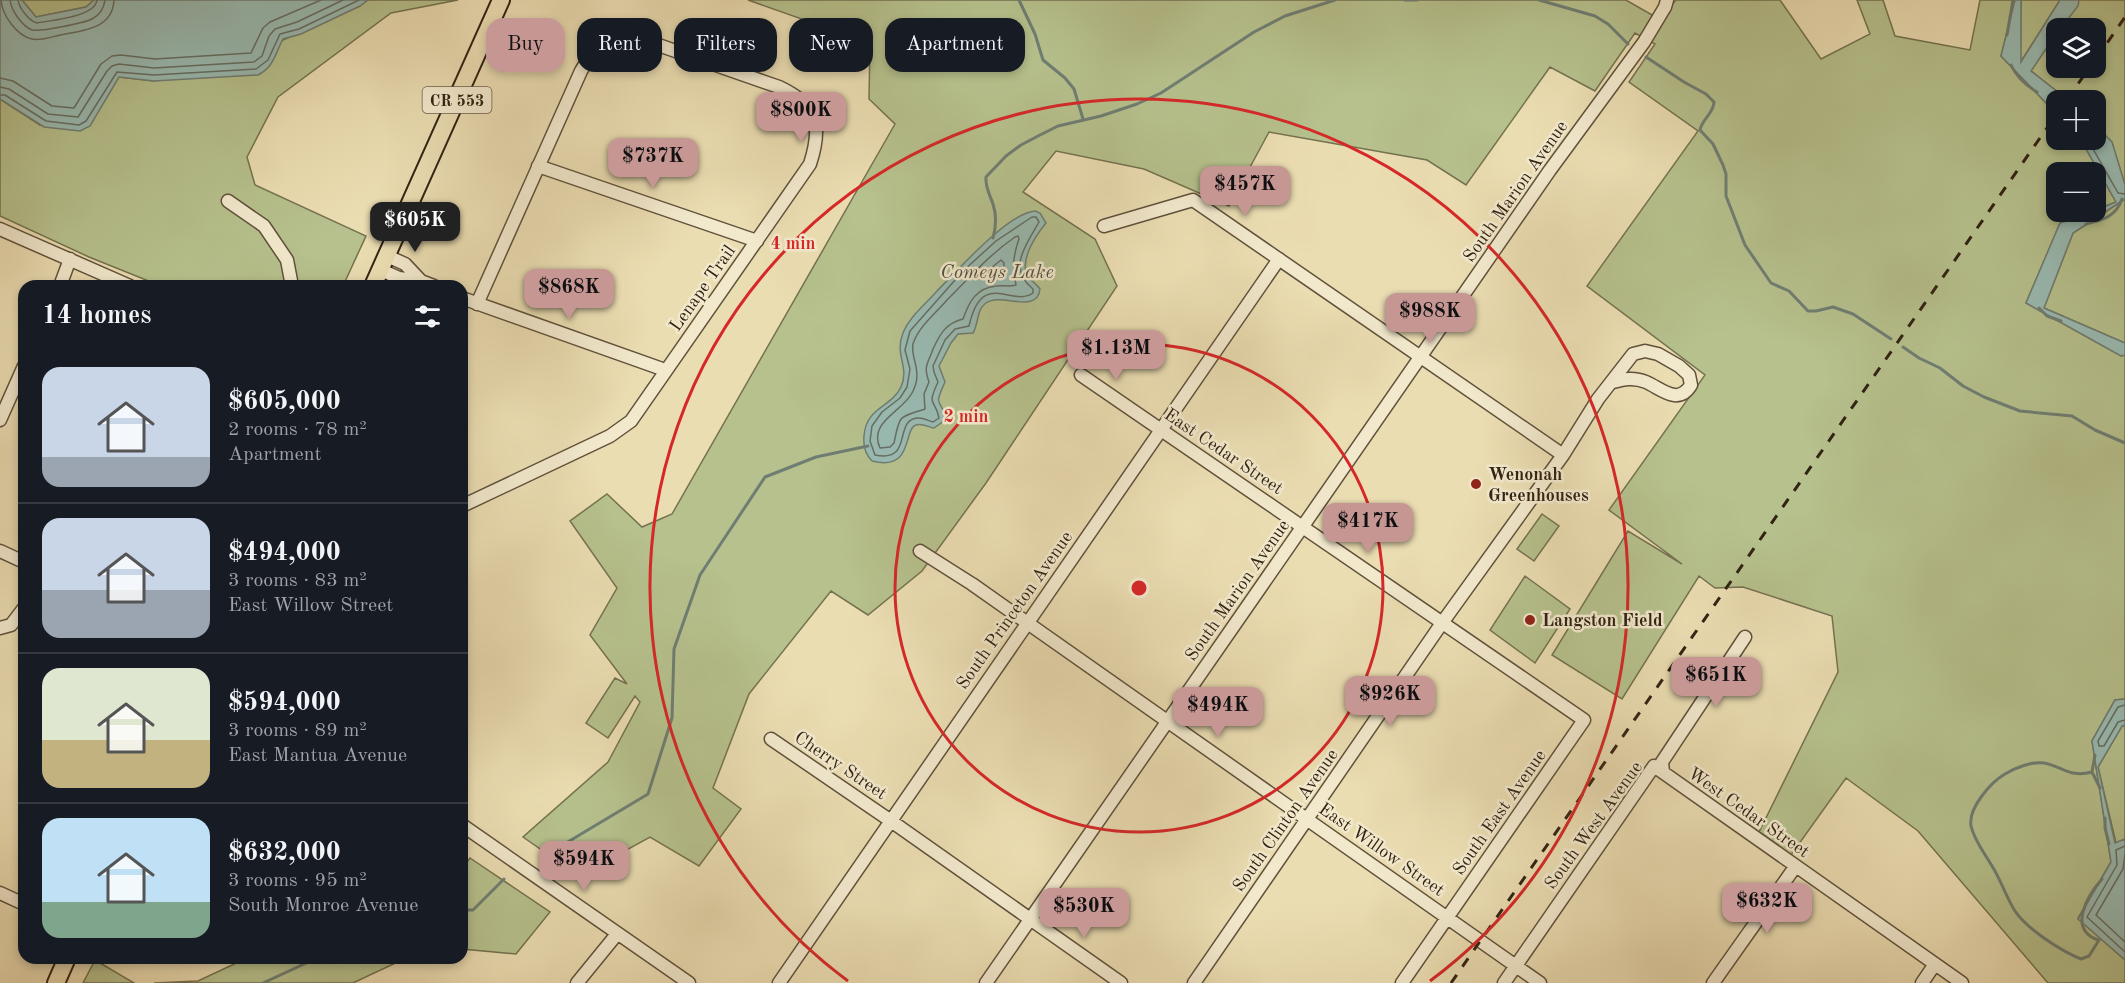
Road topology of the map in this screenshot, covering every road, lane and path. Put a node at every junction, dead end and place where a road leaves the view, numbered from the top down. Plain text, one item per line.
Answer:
1 (501, 0) edge
2 (1667, 0) edge
3 (538, 166) junction
4 (228, 201) dead end
5 (1104, 226) dead end
6 (0, 229) edge
7 (758, 241) junction
8 (70, 259) junction
9 (1279, 259) junction
10 (384, 263) junction
11 (62, 280) edge
12 (117, 280) edge
13 (291, 280) edge
14 (376, 280) edge
15 (414, 280) edge
16 (468, 300) edge
17 (477, 304) junction
18 (1421, 356) junction
19 (665, 370) junction
20 (1081, 375) dead end
21 (18, 380) edge
22 (1612, 382) junction
23 (0, 420) edge
24 (1160, 430) junction
25 (1563, 455) junction
26 (468, 503) edge
27 (1302, 527) junction
28 (0, 551) edge
29 (920, 551) dead end
30 (18, 559) edge
31 (18, 616) edge
32 (1028, 623) junction
33 (1443, 623) junction
34 (0, 628) edge
35 (1745, 637) dead end
36 (1584, 720) joint
37 (1168, 721) junction
38 (771, 739) dead end
39 (1663, 772) junction
40 (1308, 819) junction
41 (891, 821) junction
42 (468, 829) edge
43 (1795, 867) junction
44 (0, 893) edge
45 (18, 901) edge
46 (1448, 917) junction
47 (1030, 919) junction
48 (617, 934) junction
49 (65, 964) edge
50 (1935, 964) junction
51 (1516, 966) junction
52 (56, 983) edge
53 (577, 983) edge
54 (689, 983) edge
55 (779, 983) edge
56 (986, 983) edge
57 (1121, 983) edge
58 (1194, 983) edge
59 (1402, 983) edge
60 (1504, 983) edge
61 (1540, 983) edge
62 (1713, 983) edge
63 (1922, 983) edge
64 (1962, 983) edge

1 - 10 main road, CR 553
2 - 18 street, South Marion Avenue
3 - 7 street
3 - 7 street, Lenape Trail
3 - 17 street, Lenape Trail
4 - 13 street
5 - 9 street
6 - 8 street
7 - 19 street, Lenape Trail
8 - 11 street
8 - 12 street
9 - 18 street
9 - 24 street, South Princeton Avenue
10 - 14 main road, CR 553
10 - 15 street
16 - 17 street
17 - 19 street
18 - 25 street
18 - 27 street, South Marion Avenue
19 - 26 street, Lenape Trail
20 - 24 street, East Cedar Street
21 - 23 street
22 - 22 street, South Clinton Avenue
22 - 25 street, South Clinton Avenue
24 - 27 street, East Cedar Street
24 - 32 street, South Princeton Avenue
25 - 33 street, South Clinton Avenue
27 - 33 street, East Cedar Street
27 - 37 street, South Marion Avenue
28 - 30 street
29 - 32 street, East Willow Street
31 - 34 street
32 - 37 street, East Willow Street
32 - 41 street, South Princeton Avenue
33 - 36 street, East Cedar Street
33 - 40 street, South Clinton Avenue
35 - 39 street, South West Avenue
36 - 46 street, South East Avenue
37 - 40 street, East Willow Street
37 - 47 street, South Marion Avenue
38 - 41 street, Cherry Street
39 - 43 street, West Cedar Street
39 - 51 street, South West Avenue
40 - 46 street, East Willow Street
40 - 58 street, South Clinton Avenue
41 - 47 street, Cherry Street
41 - 55 street, South Princeton Avenue
42 - 48 street
43 - 50 street, West Cedar Street
43 - 62 street
44 - 45 street
46 - 51 street, East Willow Street
46 - 59 street, South East Avenue
47 - 56 street, South Marion Avenue
47 - 57 street, Cherry Street
48 - 53 street
48 - 54 street
49 - 52 main road
50 - 63 street
50 - 64 street, West Cedar Street
51 - 60 street, South West Avenue
51 - 61 street, East Willow Street

